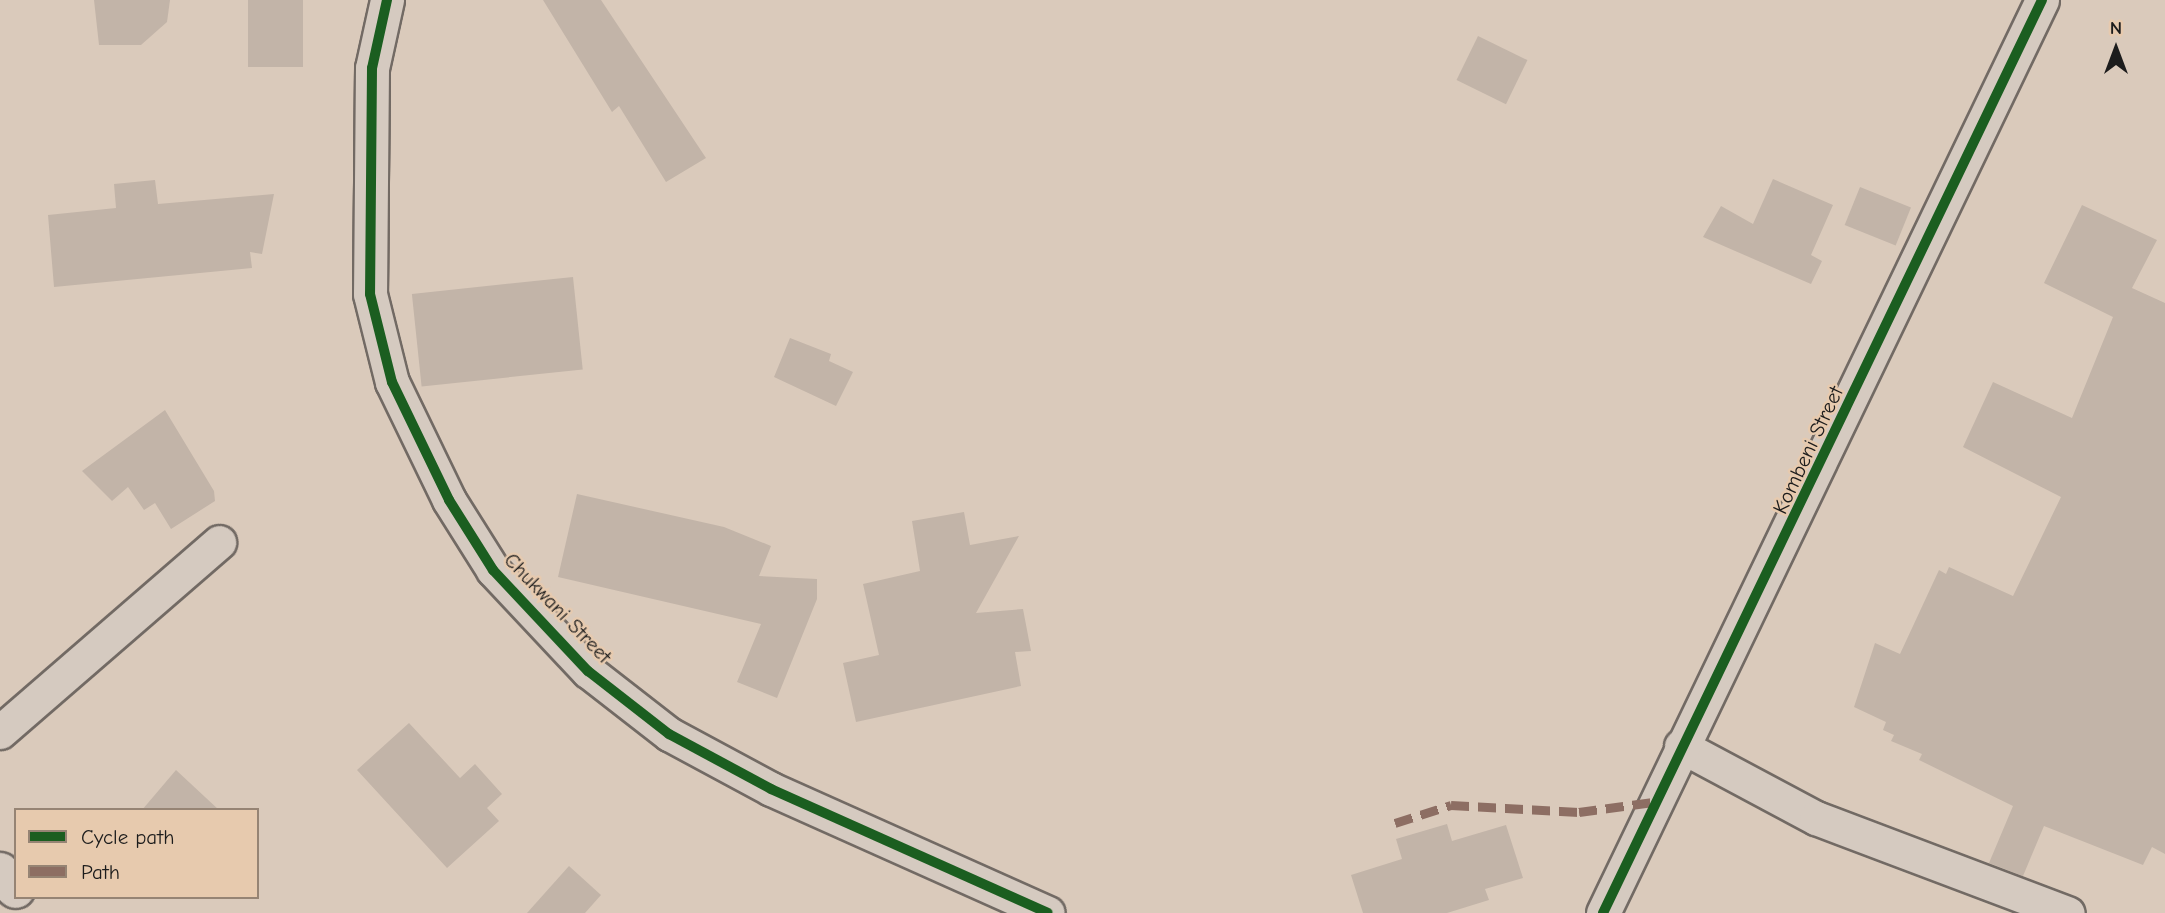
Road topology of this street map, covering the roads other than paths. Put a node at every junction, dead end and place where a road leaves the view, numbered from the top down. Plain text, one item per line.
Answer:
1 (387, 0) edge
2 (2042, 0) edge
3 (219, 542) dead end
4 (0, 732) edge
5 (1681, 746) junction
6 (0, 872) edge
7 (14, 888) edge
8 (24, 899) edge
9 (36, 913) edge
10 (1048, 913) edge
11 (1603, 913) edge
12 (2066, 913) edge

1 - 10 street, Chukwani Street
2 - 5 street, Kombeni Street
3 - 4 street
5 - 11 street, Kombeni Street
5 - 12 street
6 - 7 street
8 - 9 street

